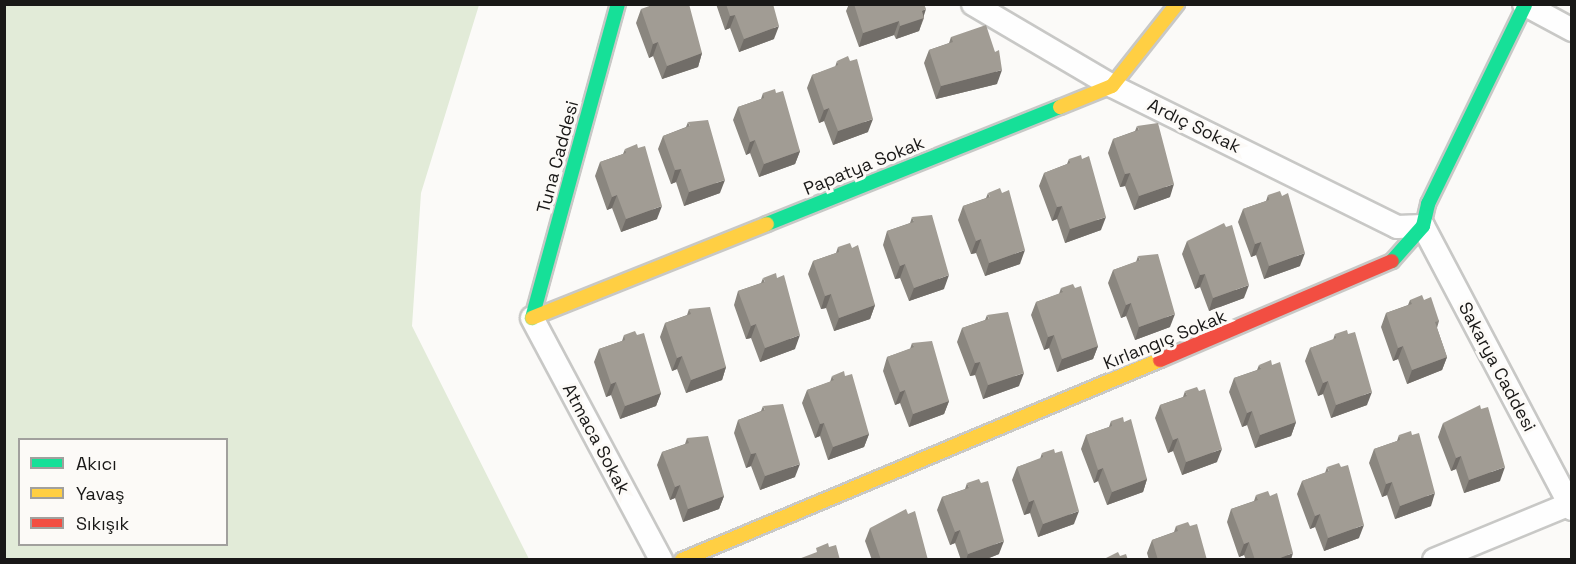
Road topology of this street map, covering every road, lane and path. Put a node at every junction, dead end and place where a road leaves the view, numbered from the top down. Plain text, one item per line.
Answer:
1 (618, 4) edge
2 (973, 4) edge
3 (1177, 4) edge
4 (1524, 5) edge
5 (1572, 30) edge
6 (1112, 86) junction
7 (1423, 226) junction
8 (532, 318) junction
9 (1571, 506) edge
10 (661, 560) edge
11 (682, 560) edge
12 (1434, 560) edge

1 - 8 street, Tuna Caddesi
2 - 6 street, Ardıç Sokak
3 - 6 street, Papatya Sokak
4 - 5 street
4 - 7 street, Kırlangıç Sokak
6 - 7 street, Ardıç Sokak
6 - 8 street, Papatya Sokak
7 - 9 street, Sakarya Caddesi
7 - 11 street, Kırlangıç Sokak
8 - 10 street, Atmaca Sokak
9 - 12 street

